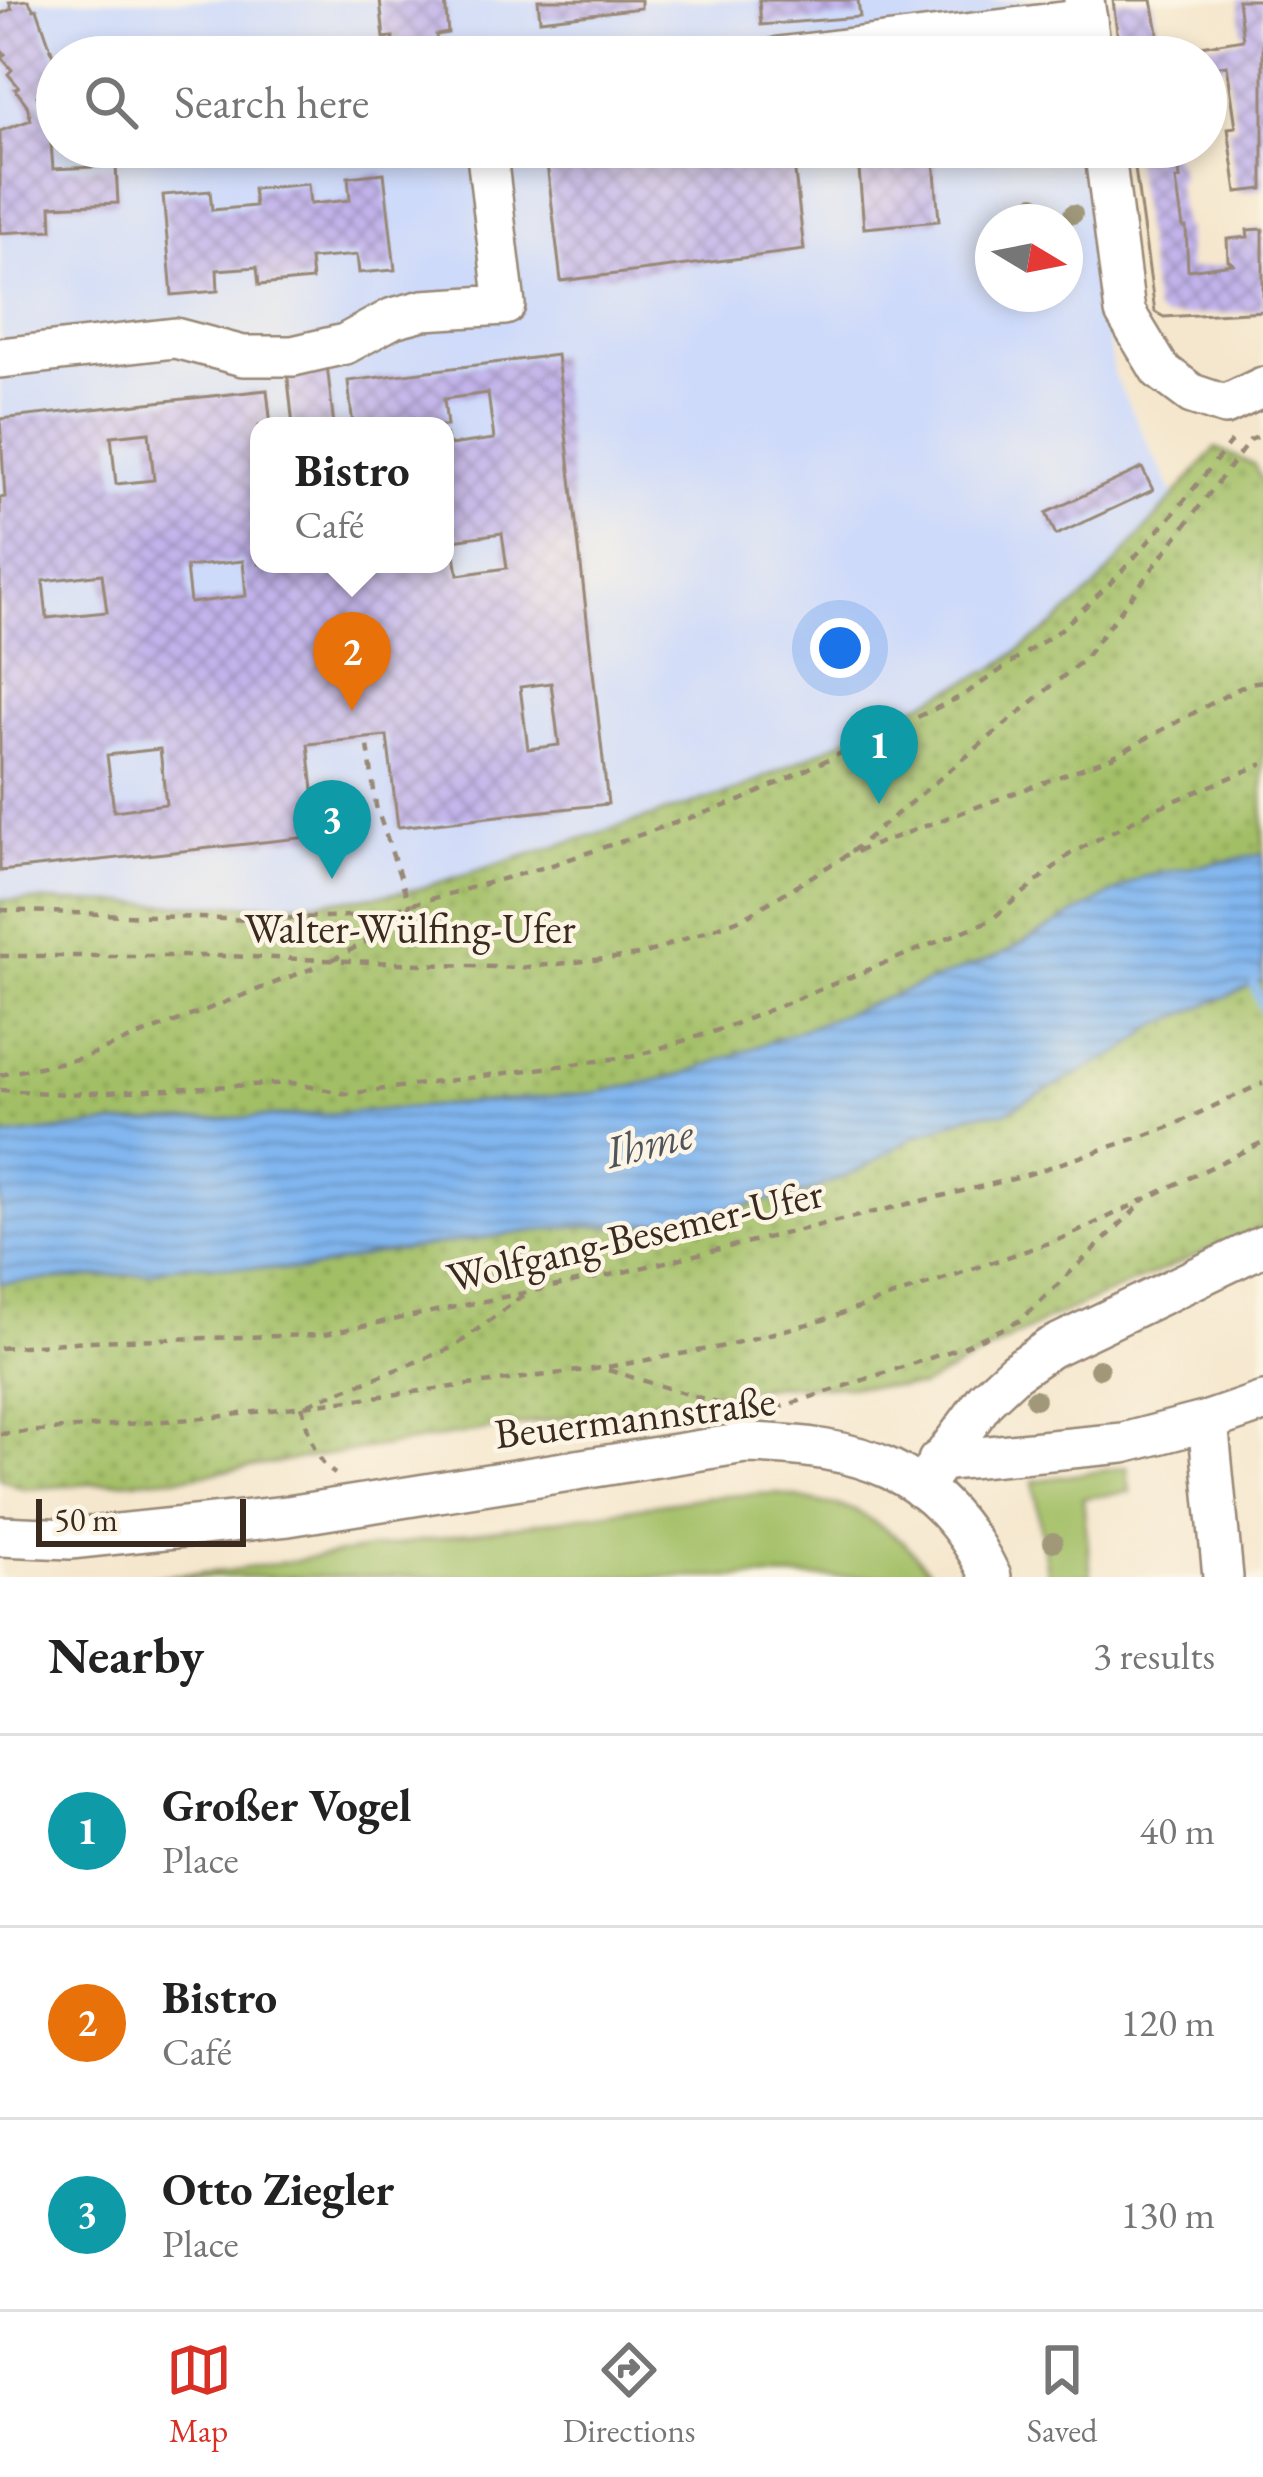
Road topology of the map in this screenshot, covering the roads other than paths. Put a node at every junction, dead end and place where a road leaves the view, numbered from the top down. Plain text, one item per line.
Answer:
1 (1088, 25) edge
2 (982, 36) edge
3 (489, 168) edge
4 (1107, 168) edge
5 (0, 358) edge
6 (1263, 387) edge
7 (1263, 1246) edge
8 (1263, 1402) edge
9 (1208, 1421) junction
10 (929, 1474) junction
11 (0, 1536) edge
12 (991, 1577) edge
13 (1223, 1577) edge

1 - 2 street
3 - 5 street
4 - 6 street
7 - 10 street
8 - 9 street
9 - 10 street
9 - 13 street
10 - 11 street, Beuermannstraße
10 - 12 street, Beuermannstraße

